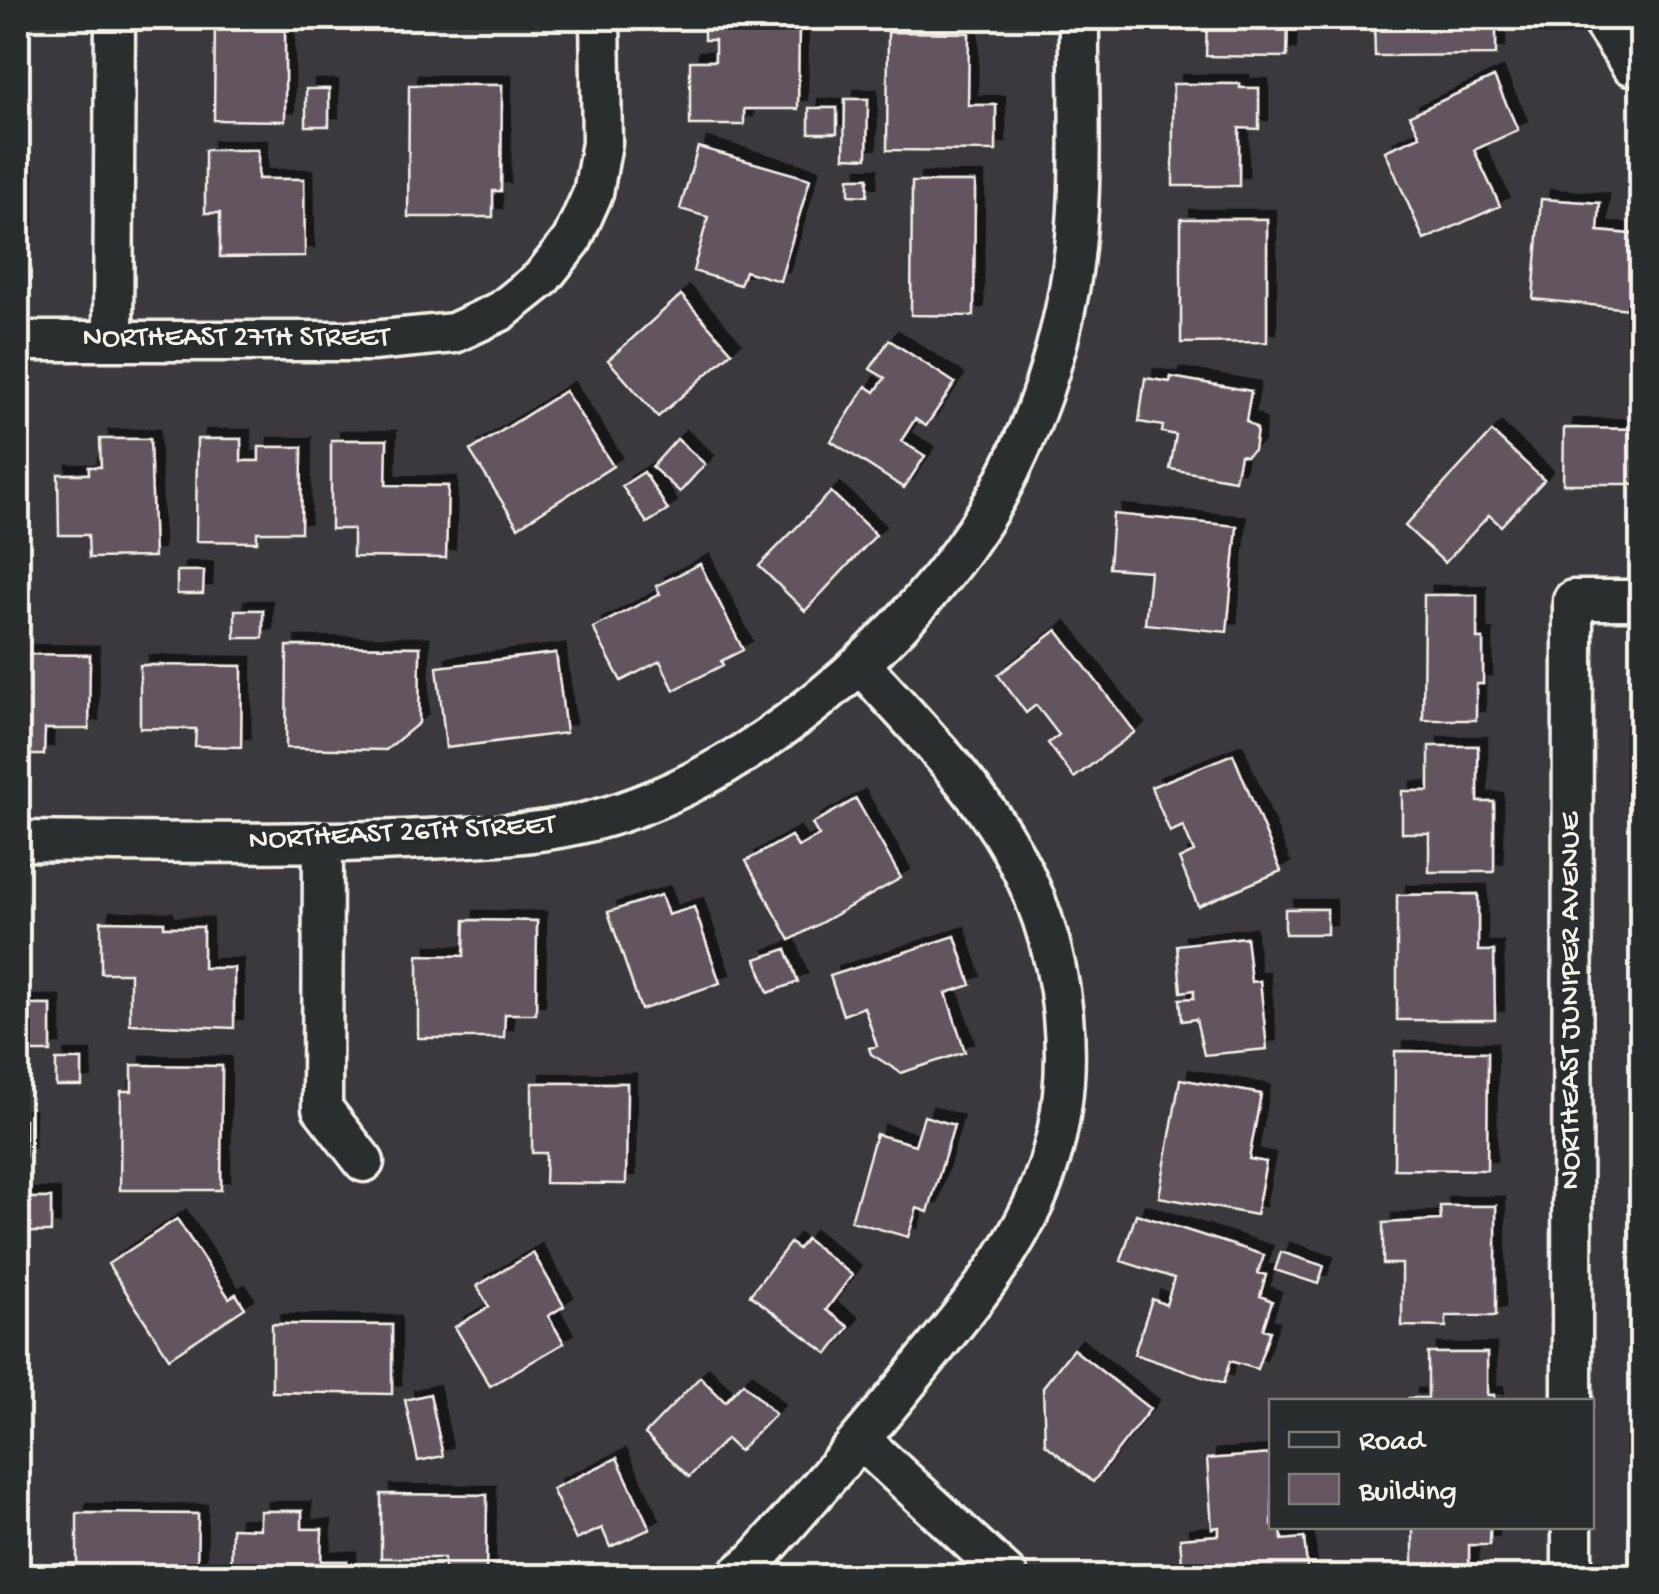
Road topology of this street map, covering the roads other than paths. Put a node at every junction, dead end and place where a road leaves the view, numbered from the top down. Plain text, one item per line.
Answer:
1 (115, 18) edge
2 (600, 18) edge
3 (1079, 18) edge
4 (1600, 18) edge
5 (1631, 65) dead end
6 (113, 339) junction
7 (18, 340) edge
8 (1642, 600) edge
9 (860, 664) junction
10 (18, 841) edge
11 (322, 843) junction
12 (364, 1162) dead end
13 (1572, 1399) edge
14 (861, 1440) junction
15 (1572, 1529) edge
16 (736, 1576) edge
17 (1008, 1576) edge
18 (1572, 1576) edge

1 - 6 street
2 - 6 street, NORTHEAST 27TH STREET
3 - 9 street, NORTHEAST 26TH STREET
4 - 5 street
6 - 7 street, NORTHEAST 27TH STREET
8 - 13 street, NORTHEAST JUNIPER AVENUE
9 - 11 street, NORTHEAST 26TH STREET
9 - 14 street
10 - 11 street, NORTHEAST 26TH STREET
11 - 12 street
14 - 16 street
14 - 17 street
15 - 18 street

